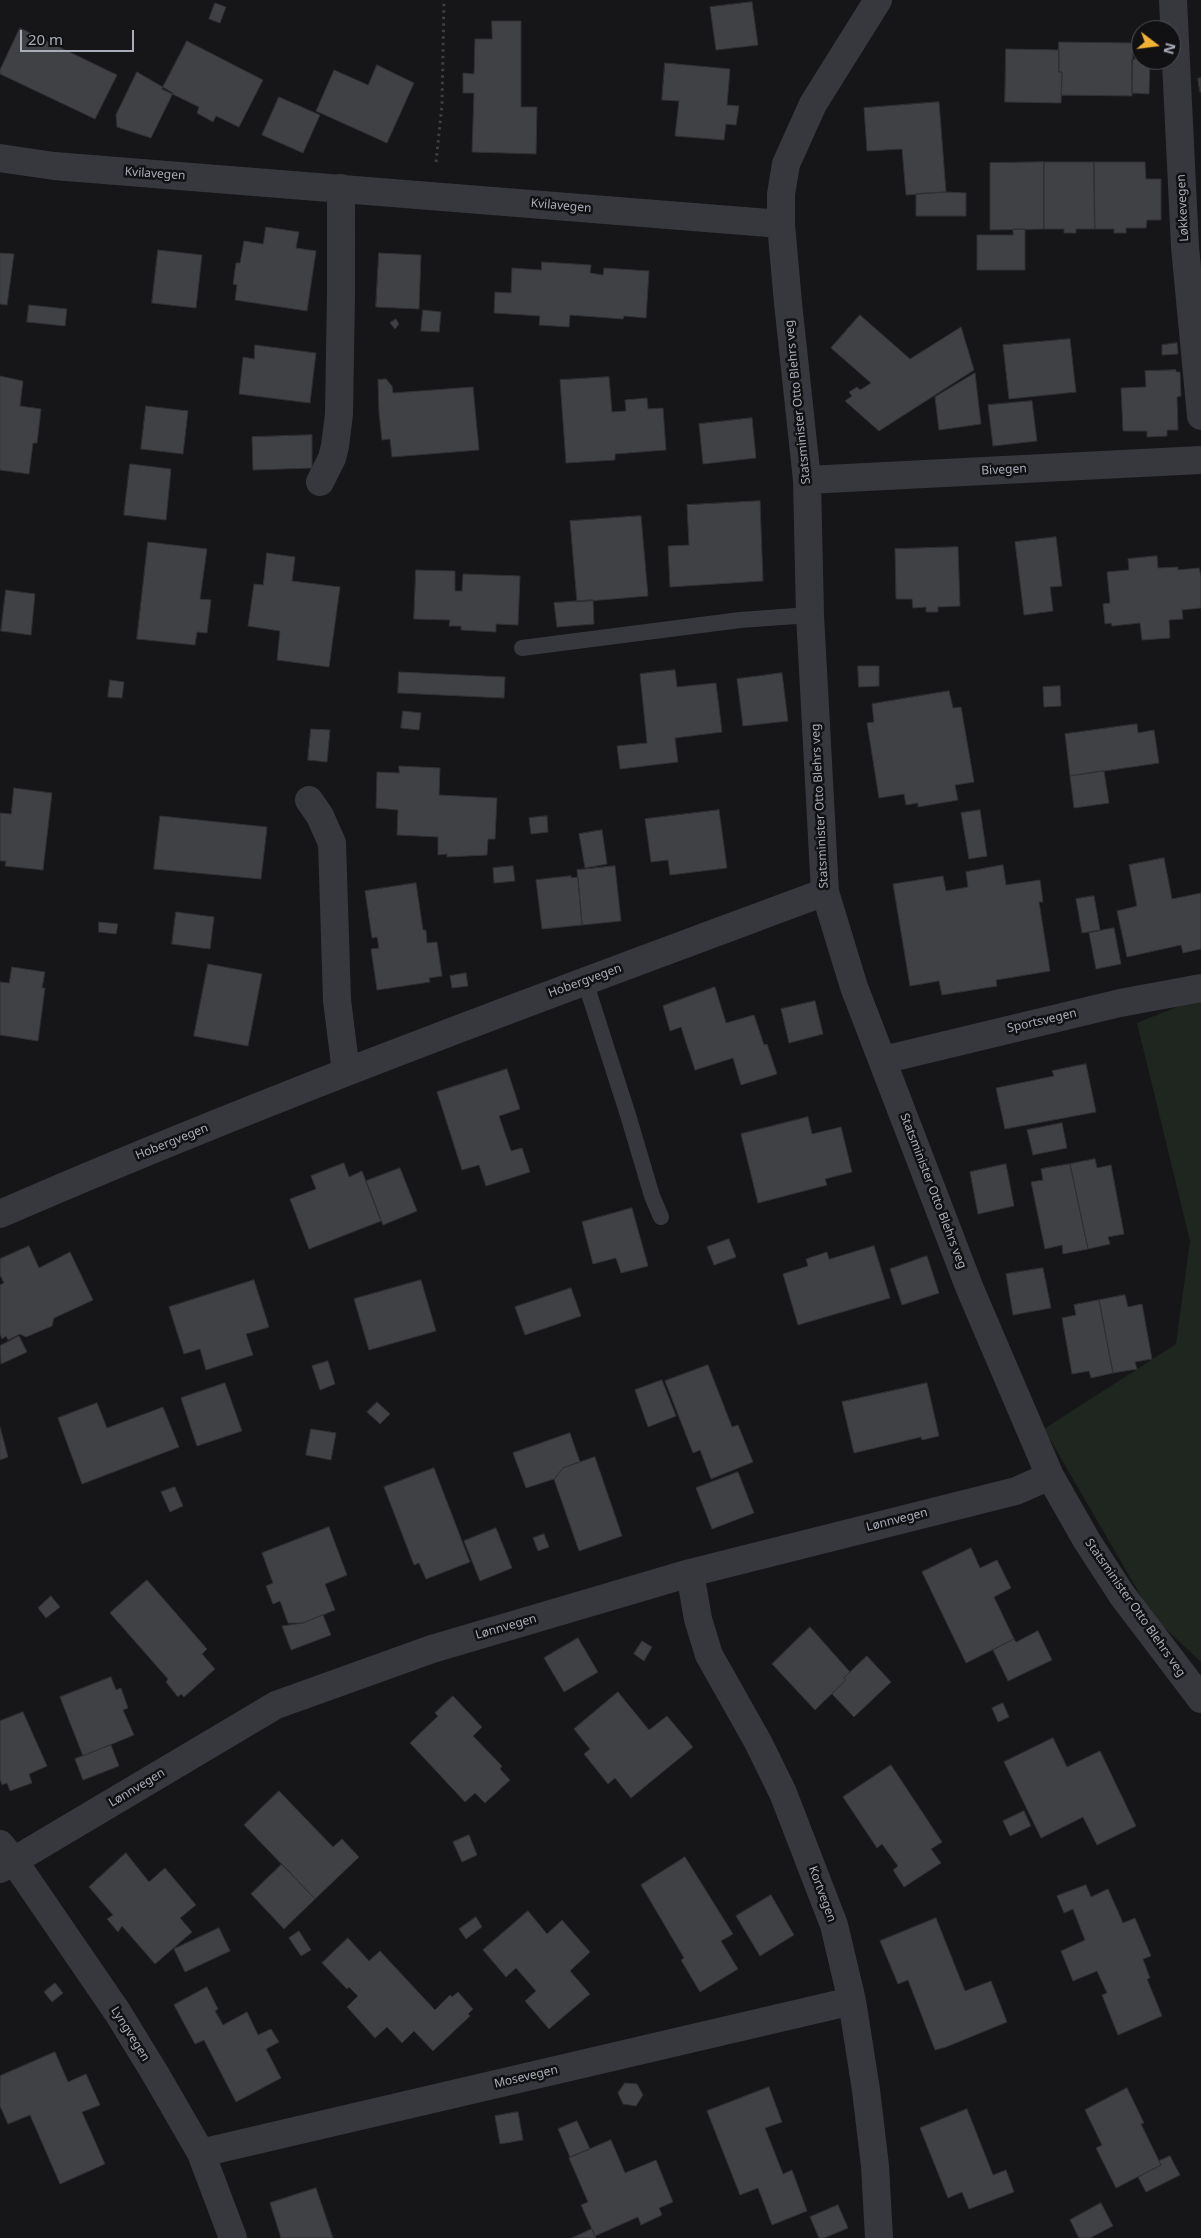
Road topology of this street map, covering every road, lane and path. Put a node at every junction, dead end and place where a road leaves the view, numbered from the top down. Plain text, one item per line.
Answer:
1 (444, 0) edge
2 (878, 0) edge
3 (1173, 0) edge
4 (0, 158) edge
5 (341, 188) junction
6 (433, 195) junction
7 (781, 224) junction
8 (1201, 416) edge
9 (1201, 460) edge
10 (807, 480) junction
11 (320, 482) dead end
12 (810, 615) junction
13 (522, 648) dead end
14 (309, 800) dead end
15 (825, 892) junction
16 (585, 981) junction
17 (1201, 988) edge
18 (883, 1060) junction
19 (346, 1072) junction
20 (0, 1214) edge
21 (661, 1217) dead end
22 (1050, 1476) junction
23 (690, 1573) junction
24 (1201, 1699) edge
25 (5, 1858) edge
26 (852, 2001) junction
27 (201, 2153) junction
28 (234, 2238) edge
29 (879, 2238) edge

1 - 6 path
2 - 7 street, Statsminister Otto Blehrs veg
3 - 8 street, Løkkevegen
4 - 5 street, Kvilavegen
5 - 6 street, Kvilavegen
5 - 11 street
6 - 7 street, Kvilavegen
7 - 10 street, Statsminister Otto Blehrs veg
9 - 10 street, Bivegen
10 - 12 street, Statsminister Otto Blehrs veg
12 - 13 lane
12 - 15 street, Statsminister Otto Blehrs veg
14 - 19 street
15 - 16 street, Hobergvegen
15 - 18 street, Statsminister Otto Blehrs veg
16 - 19 street, Hobergvegen
16 - 21 lane
17 - 18 street, Sportsvegen
18 - 22 street, Statsminister Otto Blehrs veg
19 - 20 street, Hobergvegen
22 - 23 street, Lønnvegen
22 - 24 street, Statsminister Otto Blehrs veg
23 - 25 street, Lønnvegen
23 - 26 street, Kortvegen
25 - 27 street, Lyngvegen
26 - 27 street, Mosevegen
26 - 29 street, Kortvegen
27 - 28 street, Lyngvegen

